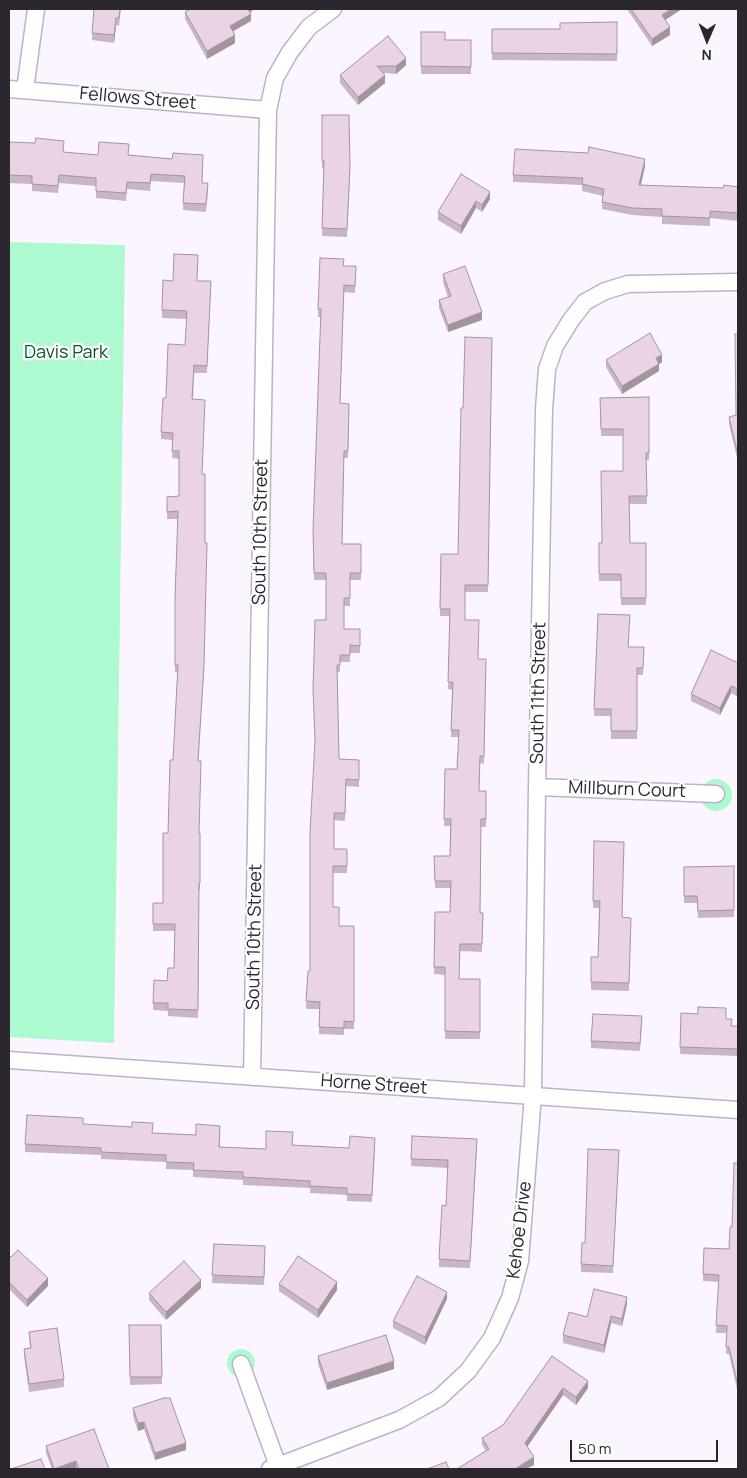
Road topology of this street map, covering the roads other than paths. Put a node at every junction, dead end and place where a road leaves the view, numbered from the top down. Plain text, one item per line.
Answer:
1 (36, 9) edge
2 (332, 9) edge
3 (17, 90) edge
4 (268, 110) junction
5 (738, 282) edge
6 (537, 787) junction
7 (716, 794) dead end
8 (9, 1060) edge
9 (252, 1077) junction
10 (533, 1095) junction
11 (738, 1110) edge
12 (241, 1364) dead end
13 (274, 1468) edge

1 - 3 street
2 - 4 street, South 10th Street
3 - 4 street, Fellows Street
4 - 9 street, South 10th Street
5 - 6 street, South 11th Street
6 - 7 street, Millburn Court
6 - 10 street, South 11th Street
8 - 9 street, Horne Street
9 - 10 street, Horne Street
10 - 11 street, Horne Street
10 - 13 street, Kehoe Drive
12 - 13 street

